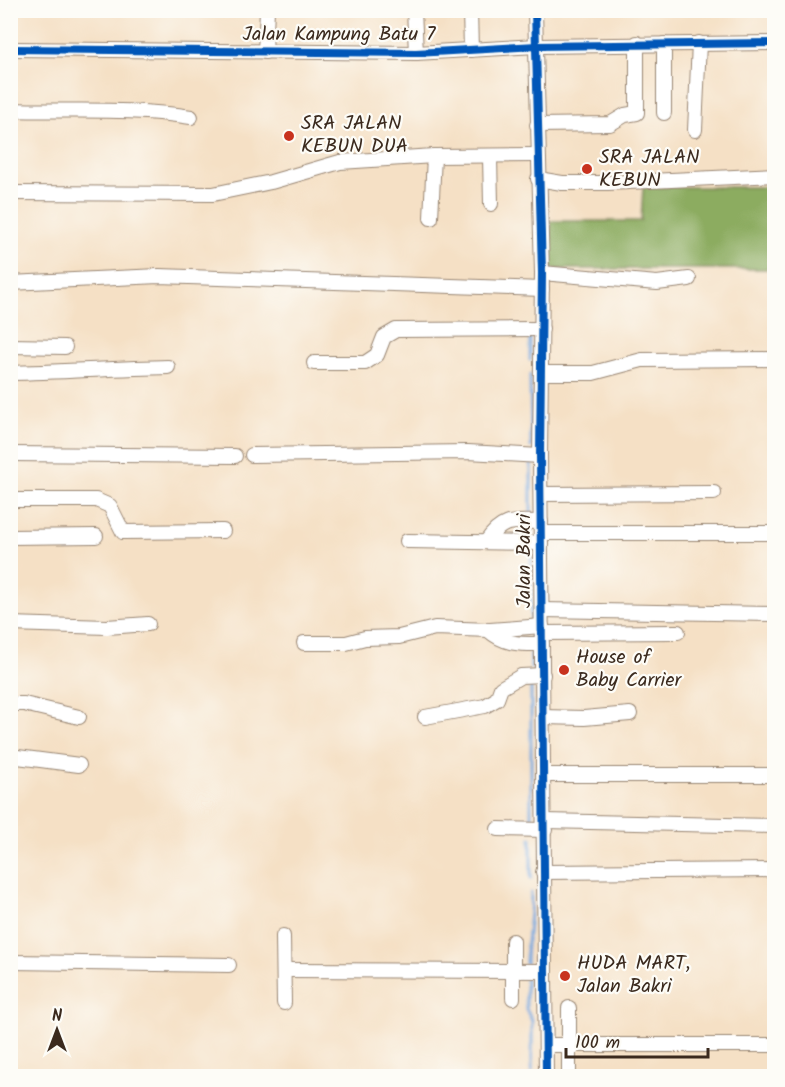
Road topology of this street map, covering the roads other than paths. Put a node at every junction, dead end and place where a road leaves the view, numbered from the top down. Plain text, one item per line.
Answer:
1 (267, 10) edge
2 (414, 10) edge
3 (470, 10) edge
4 (535, 10) edge
5 (774, 43) edge
6 (637, 44) junction
7 (664, 44) junction
8 (699, 44) junction
9 (537, 46) junction
10 (10, 49) edge
11 (471, 50) junction
12 (265, 52) junction
13 (416, 53) junction
14 (10, 111) edge
15 (664, 113) dead end
16 (191, 117) dead end
17 (537, 125) junction
18 (695, 130) dead end
19 (538, 155) junction
20 (434, 156) junction
21 (490, 156) junction
22 (774, 175) edge
23 (538, 179) junction
24 (10, 193) edge
25 (491, 204) dead end
26 (431, 218) dead end
27 (542, 273) junction
28 (689, 279) dead end
29 (10, 284) edge
30 (542, 289) junction
31 (542, 329) junction
32 (10, 346) edge
33 (65, 346) dead end
34 (774, 359) edge
35 (314, 363) dead end
36 (168, 367) dead end
37 (10, 373) edge
38 (542, 373) junction
39 (10, 454) edge
40 (252, 455) dead end
41 (235, 456) dead end
42 (540, 456) junction
43 (541, 494) junction
44 (714, 494) dead end
45 (10, 500) edge
46 (223, 531) dead end
47 (541, 532) junction
48 (774, 533) edge
49 (96, 536) dead end
50 (10, 537) edge
51 (407, 541) dead end
52 (486, 542) junction
53 (542, 610) junction
54 (774, 614) edge
55 (10, 624) edge
56 (148, 624) dead end
57 (678, 632) dead end
58 (542, 634) junction
59 (304, 643) dead end
60 (543, 675) junction
61 (10, 704) edge
62 (630, 714) dead end
63 (79, 717) dead end
64 (425, 717) dead end
65 (543, 717) junction
66 (10, 756) edge
67 (79, 765) dead end
68 (774, 774) edge
69 (544, 775) junction
70 (545, 826) junction
71 (774, 826) edge
72 (498, 830) dead end
73 (774, 870) edge
74 (543, 872) junction
75 (283, 936) dead end
76 (513, 941) dead end
77 (10, 962) edge
78 (229, 965) dead end
79 (284, 970) junction
80 (513, 971) junction
81 (544, 971) junction
82 (513, 998) dead end
83 (284, 1003) dead end
84 (569, 1008) dead end
85 (546, 1045) junction
86 (569, 1045) junction
87 (774, 1045) edge
88 (546, 1077) edge
89 (569, 1077) edge

1 - 12 street
2 - 13 street
3 - 11 street
4 - 9 street, Jalan Bakri
5 - 8 street, Jalan Kampung Batu 7
6 - 7 street, Jalan Kampung Batu 7
6 - 9 street, Jalan Kampung Batu 7
6 - 17 street
7 - 8 street, Jalan Kampung Batu 7
7 - 15 street
8 - 18 street
9 - 11 street, Jalan Kampung Batu 7
9 - 17 street, Jalan Bakri
10 - 12 street, Jalan Kampung Batu 7
11 - 13 street, Jalan Kampung Batu 7
12 - 13 street, Jalan Kampung Batu 7
14 - 16 street
17 - 19 street, Jalan Bakri
19 - 21 street
19 - 23 street, Jalan Bakri
20 - 21 street
20 - 24 street
20 - 26 street
21 - 25 street
22 - 23 street
23 - 27 street, Jalan Bakri
27 - 28 street
27 - 30 street, Jalan Bakri
29 - 30 street
30 - 31 street, Jalan Bakri
31 - 35 street
31 - 38 street, Jalan Bakri
32 - 33 street
34 - 38 street
36 - 37 street
38 - 42 street, Jalan Bakri
39 - 41 street
40 - 42 street
42 - 43 street, Jalan Bakri
43 - 44 street
43 - 47 street, Jalan Bakri
45 - 46 street
47 - 48 street
47 - 52 street
47 - 52 street
47 - 53 street, Jalan Bakri
49 - 50 street
51 - 52 street
53 - 54 street
53 - 58 street, Jalan Bakri
55 - 56 street
57 - 58 street
58 - 59 street
58 - 60 street, Jalan Bakri
60 - 64 street
60 - 65 street, Jalan Bakri
61 - 63 street
62 - 65 street
65 - 69 street, Jalan Bakri
66 - 67 street
68 - 69 street
69 - 70 street, Jalan Bakri
70 - 71 street
70 - 72 street
70 - 74 street, Jalan Bakri
73 - 74 street
74 - 81 street, Jalan Bakri
75 - 79 street
76 - 80 street
77 - 78 street
79 - 80 street
79 - 83 street
80 - 81 street
80 - 82 street
81 - 85 street, Jalan Bakri
84 - 86 street
85 - 86 street
85 - 88 street, Jalan Bakri
86 - 87 street
86 - 89 street

